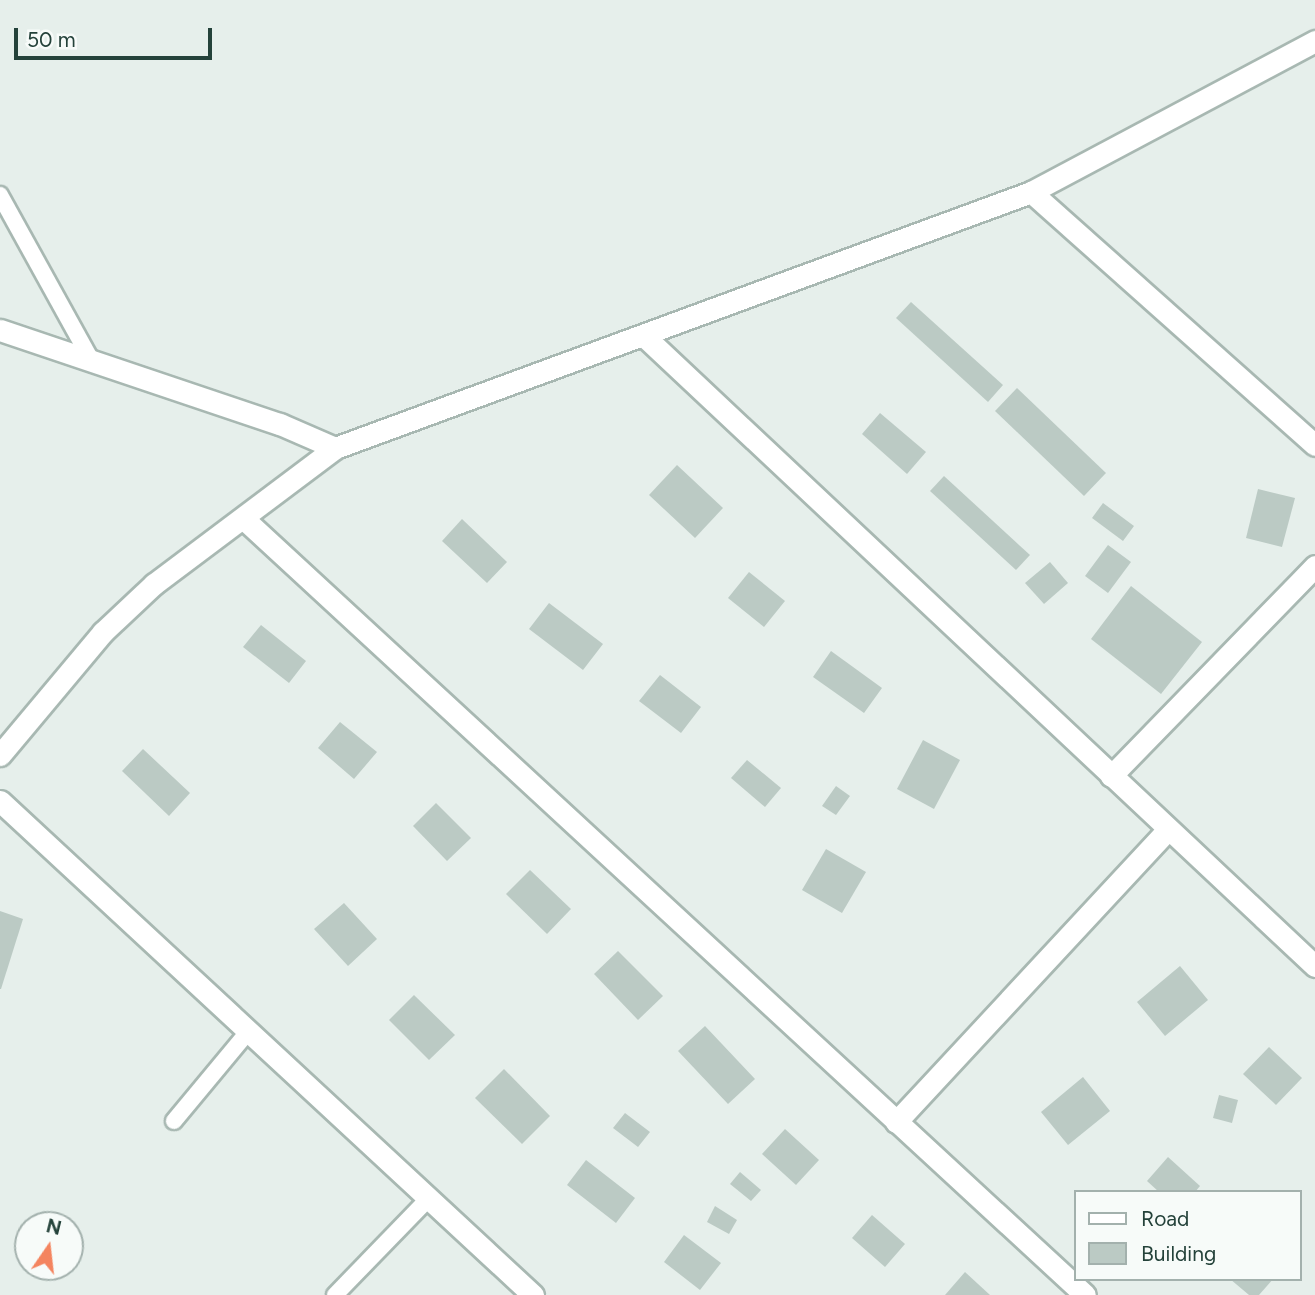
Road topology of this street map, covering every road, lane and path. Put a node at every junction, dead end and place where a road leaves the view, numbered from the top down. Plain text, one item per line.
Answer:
1 (1315, 41) edge
2 (1031, 192) junction
3 (0, 195) edge
4 (0, 330) edge
5 (643, 335) junction
6 (90, 358) junction
7 (1315, 445) edge
8 (335, 448) junction
9 (244, 519) junction
10 (1315, 566) edge
11 (0, 755) edge
12 (1111, 776) junction
13 (0, 801) edge
14 (1168, 829) junction
15 (1315, 966) edge
16 (247, 1033) junction
17 (174, 1121) dead end
18 (896, 1122) junction
19 (430, 1197) junction
20 (335, 1295) edge
21 (533, 1295) edge
22 (1085, 1295) edge

1 - 2 street
2 - 5 street
2 - 7 street
3 - 6 lane
4 - 6 street
5 - 8 street
5 - 12 street
6 - 8 street
8 - 9 street
9 - 11 street
9 - 18 street
10 - 12 street
12 - 14 street
13 - 16 street
14 - 15 street
14 - 18 street
16 - 17 lane
16 - 19 street
18 - 22 street
19 - 20 lane
19 - 21 street

